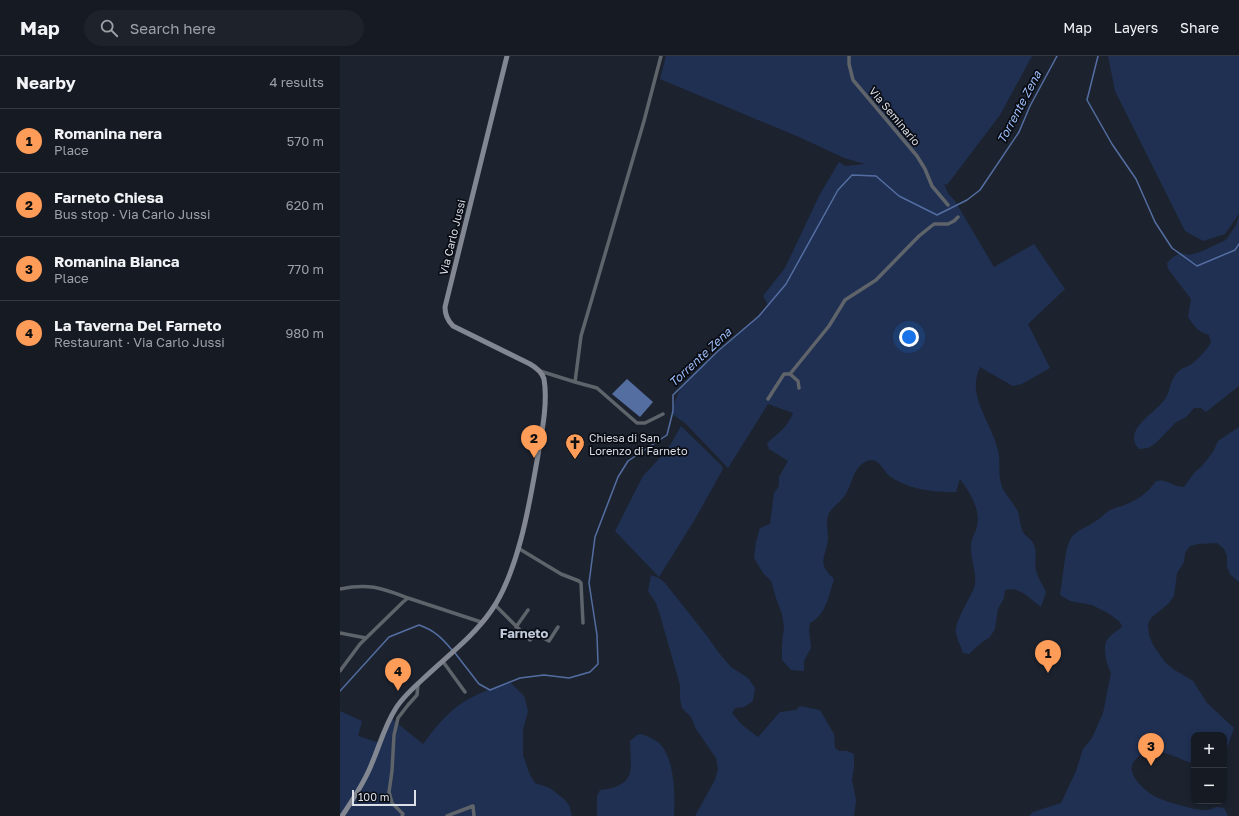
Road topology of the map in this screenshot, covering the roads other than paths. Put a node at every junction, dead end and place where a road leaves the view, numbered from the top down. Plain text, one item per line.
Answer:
1 (507, 56) edge
2 (661, 56) edge
3 (849, 56) edge
4 (948, 205) dead end
5 (958, 217) dead end
6 (540, 371) junction
7 (790, 374) junction
8 (575, 382) junction
9 (799, 388) dead end
10 (768, 399) dead end
11 (663, 414) dead end
12 (518, 548) junction
13 (340, 589) edge
14 (408, 598) junction
15 (495, 605) junction
16 (528, 610) dead end
17 (481, 622) junction
18 (583, 623) dead end
19 (516, 627) junction
20 (558, 627) dead end
21 (340, 633) edge
22 (366, 638) junction
23 (444, 663) dead end
24 (340, 671) edge
25 (418, 684) junction
26 (465, 692) dead end
27 (342, 816) edge
28 (402, 816) edge
29 (447, 816) edge
30 (474, 816) edge

1 - 6 street, Via Carlo Jussi
2 - 8 street
3 - 4 street, Via Seminario
5 - 7 street
6 - 8 street, Via Carlo Jussi
6 - 12 street
7 - 9 street
7 - 10 street
8 - 11 street, Via Carlo Jussi
12 - 15 street
12 - 18 street
13 - 14 street
14 - 17 street
14 - 22 street
15 - 17 street
15 - 19 street
16 - 19 street
17 - 25 street
19 - 20 street
21 - 22 street
22 - 24 street
23 - 26 street
25 - 27 street
25 - 28 street
29 - 30 street

